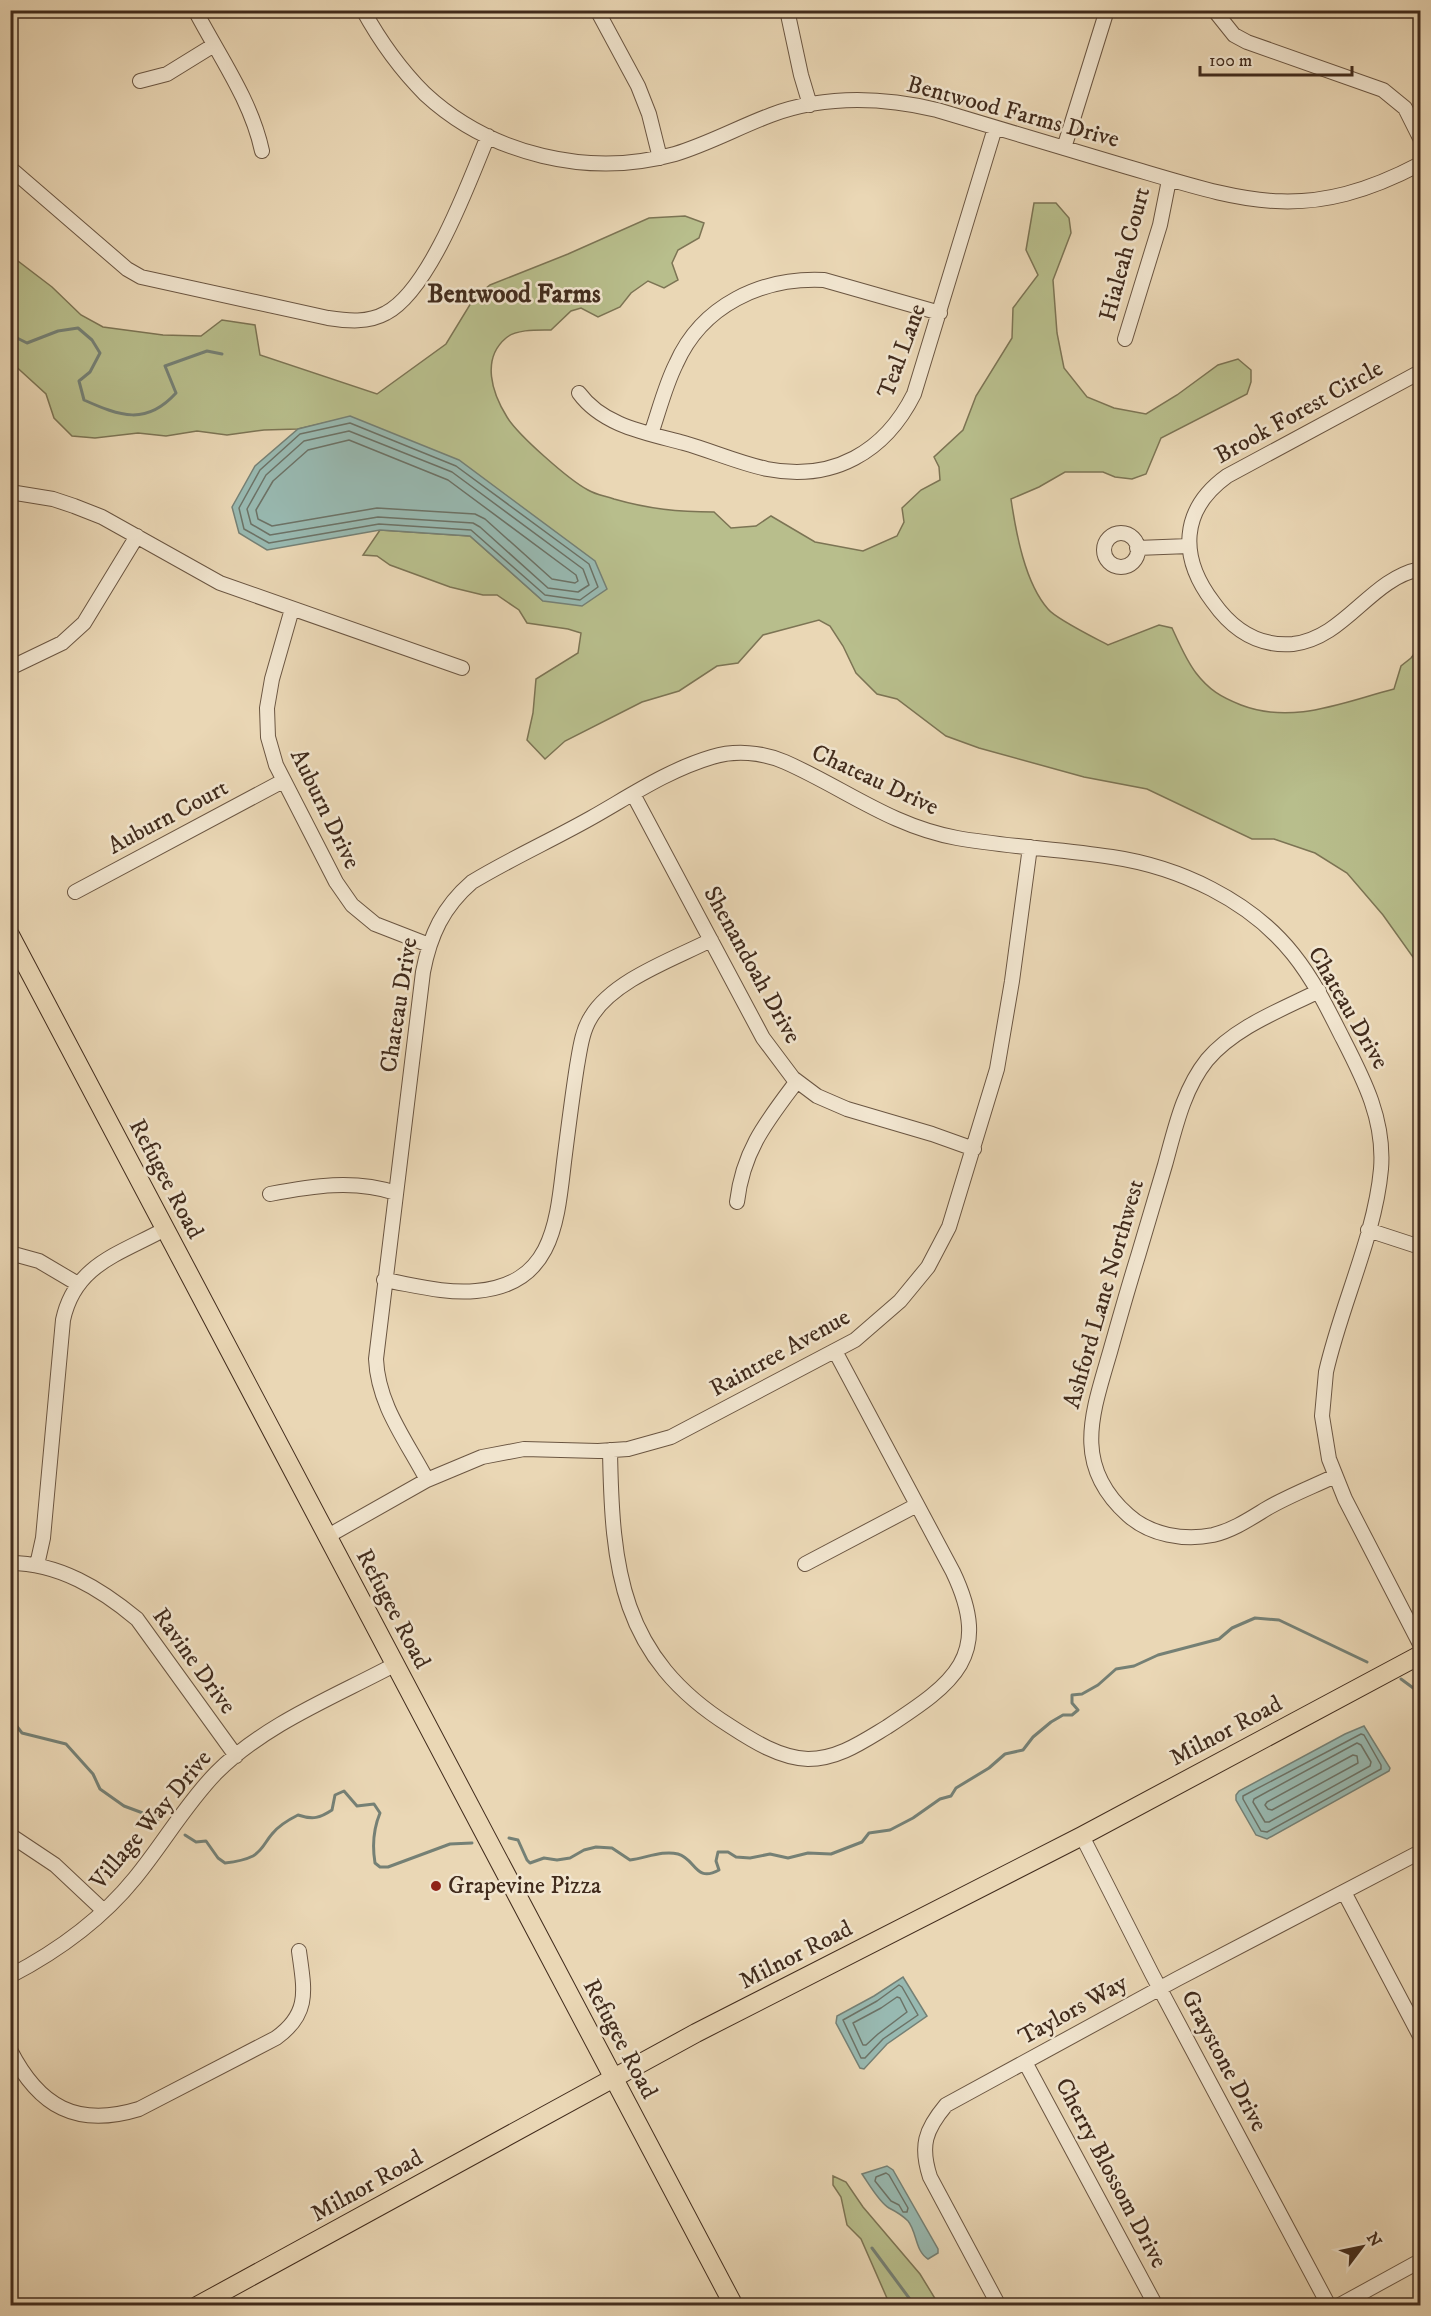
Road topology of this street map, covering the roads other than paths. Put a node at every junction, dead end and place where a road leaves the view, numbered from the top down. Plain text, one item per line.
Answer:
1 (195, 10) edge
2 (363, 10) edge
3 (597, 10) edge
4 (787, 10) edge
5 (1107, 10) edge
6 (1214, 10) edge
7 (214, 45) junction
8 (140, 81) dead end
9 (810, 105) junction
10 (995, 128) junction
11 (488, 136) junction
12 (1420, 138) edge
13 (1064, 148) junction
14 (262, 151) dead end
15 (660, 158) junction
16 (1420, 164) edge
17 (10, 168) edge
18 (1169, 180) junction
19 (940, 313) junction
20 (1125, 339) dead end
21 (1420, 372) edge
22 (579, 393) dead end
23 (651, 434) junction
24 (10, 492) edge
25 (137, 536) junction
26 (1189, 546) junction
27 (1137, 548) dead end
28 (1420, 569) edge
29 (292, 609) junction
30 (10, 668) edge
31 (462, 668) dead end
32 (283, 781) junction
33 (633, 794) junction
34 (1030, 847) junction
35 (75, 892) dead end
36 (10, 935) edge
37 (711, 940) junction
38 (429, 945) junction
39 (1319, 992) junction
40 (797, 1082) junction
41 (974, 1149) junction
42 (396, 1193) junction
43 (270, 1194) dead end
44 (737, 1202) dead end
45 (165, 1230) junction
46 (1368, 1230) junction
47 (1420, 1246) edge
48 (10, 1253) edge
49 (384, 1280) junction
50 (78, 1284) junction
51 (836, 1352) junction
52 (610, 1450) junction
53 (1335, 1476) junction
54 (427, 1480) junction
55 (917, 1505) junction
56 (328, 1536) junction
57 (10, 1563) edge
58 (805, 1564) dead end
59 (37, 1565) junction
60 (1420, 1644) edge
61 (1420, 1655) edge
62 (394, 1665) junction
63 (236, 1756) junction
64 (10, 1835) edge
65 (1082, 1836) junction
66 (1420, 1852) edge
67 (1344, 1892) junction
68 (104, 1911) junction
69 (299, 1951) dead end
70 (10, 1976) edge
71 (1160, 1988) junction
72 (1420, 2036) edge
73 (10, 2050) edge
74 (1025, 2062) junction
75 (614, 2078) junction
76 (1420, 2261) edge
77 (197, 2306) edge
78 (734, 2306) edge
79 (999, 2306) edge
80 (1156, 2306) edge
81 (1329, 2306) edge
82 (1338, 2306) edge

1 - 7 street
2 - 11 street, Bentwood Farms Drive
3 - 15 street
4 - 9 street
5 - 13 street
6 - 12 street
7 - 8 street
7 - 14 street
9 - 10 street, Bentwood Farms Drive
9 - 15 street, Bentwood Farms Drive
10 - 13 street, Bentwood Farms Drive
10 - 19 street, Teal Lane
11 - 15 street, Bentwood Farms Drive
11 - 17 street
13 - 18 street, Bentwood Farms Drive
16 - 18 street, Bentwood Farms Drive
18 - 20 street, Hialeah Court
19 - 23 street
19 - 23 street, Teal Lane
21 - 26 street, Brook Forest Circle
22 - 23 street, Teal Lane
24 - 25 street
25 - 29 street
25 - 30 street
26 - 27 street
26 - 28 street, Brook Forest Circle
29 - 31 street
29 - 32 street, Auburn Drive
32 - 35 street, Auburn Court
32 - 38 street, Auburn Drive
33 - 34 street, Chateau Drive
33 - 37 street, Shenandoah Drive
33 - 38 street, Chateau Drive
34 - 39 street, Chateau Drive
34 - 41 street, Raintree Avenue
36 - 45 main road, Refugee Road
37 - 40 street, Shenandoah Drive
37 - 49 street
38 - 42 street, Chateau Drive
39 - 46 street, Chateau Drive
39 - 53 street, Ashford Lane Northwest
40 - 41 street, Shenandoah Drive
40 - 44 street
41 - 51 street, Raintree Avenue
42 - 43 street
42 - 49 street, Chateau Drive
45 - 50 street
45 - 56 main road, Refugee Road
46 - 47 street
46 - 53 street, Chateau Drive
48 - 50 street
49 - 54 street, Chateau Drive
50 - 59 street
51 - 52 street, Raintree Avenue
51 - 55 street
52 - 54 street, Raintree Avenue
52 - 55 street
53 - 60 street, Chateau Drive
54 - 56 street, Raintree Avenue
55 - 58 street
56 - 62 main road, Refugee Road
57 - 59 street, Ravine Drive
59 - 63 street, Ravine Drive
61 - 65 main road, Milnor Road
62 - 63 street, Village Way Drive
62 - 75 main road, Refugee Road
63 - 68 street, Village Way Drive
64 - 68 street
65 - 71 street, Graystone Drive
65 - 75 main road, Milnor Road
66 - 67 street, Taylors Way
67 - 71 street, Taylors Way
67 - 72 street
68 - 70 street, Village Way Drive
69 - 73 street
71 - 74 street, Taylors Way
71 - 81 street, Graystone Drive
74 - 79 street, Taylors Way
74 - 80 street, Cherry Blossom Drive
75 - 77 main road, Milnor Road
75 - 78 main road, Refugee Road
76 - 82 street

